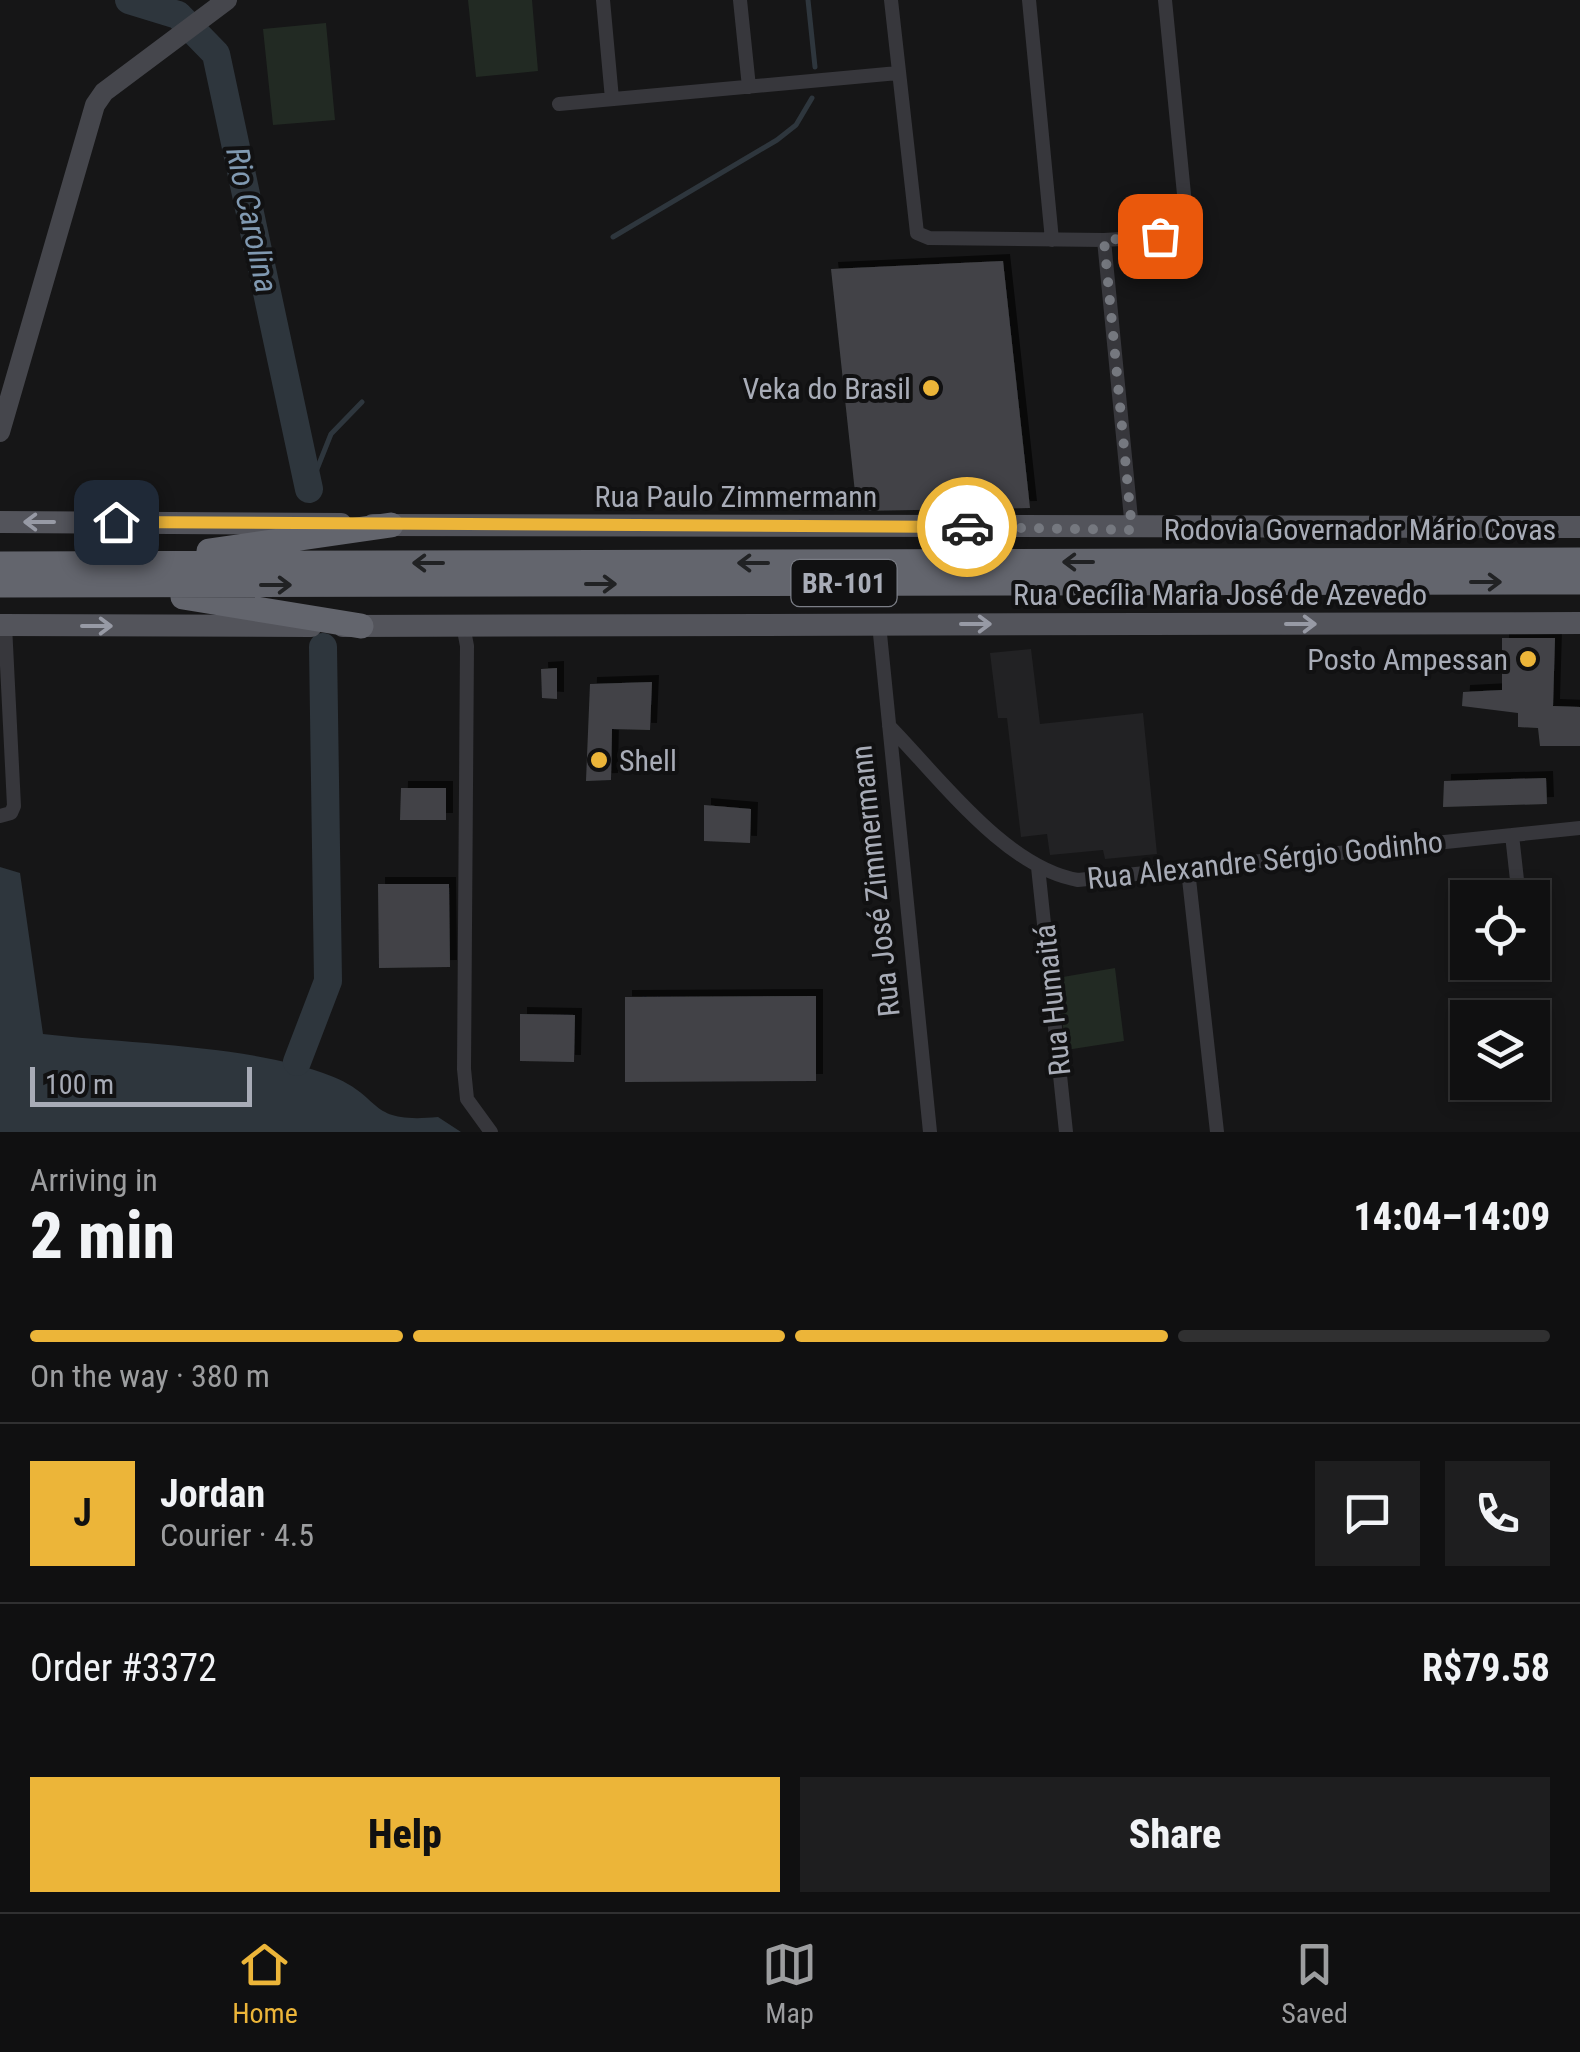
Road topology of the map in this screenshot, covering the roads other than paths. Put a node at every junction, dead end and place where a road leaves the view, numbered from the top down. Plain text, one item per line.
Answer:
1 (604, 0) edge
2 (740, 0) edge
3 (890, 0) edge
4 (1029, 0) edge
5 (1165, 0) edge
6 (205, 15) edge
7 (898, 73) junction
8 (748, 86) junction
9 (612, 99) junction
10 (558, 104) dead end
11 (1052, 240) junction
12 (1104, 240) junction
13 (0, 432) edge
14 (0, 522) edge
15 (391, 525) junction
16 (1580, 527) edge
17 (1132, 530) junction
18 (1580, 560) edge
19 (0, 564) edge
20 (112, 574) junction
21 (1580, 582) edge
22 (0, 586) edge
23 (1580, 623) edge
24 (879, 624) junction
25 (3, 625) edge
26 (361, 626) junction
27 (462, 626) junction
28 (889, 726) junction
29 (0, 816) edge
30 (1580, 828) edge
31 (1512, 835) junction
32 (1038, 867) junction
33 (1188, 870) junction
34 (1517, 880) edge
35 (491, 1132) edge
36 (930, 1132) edge
37 (1066, 1132) edge
38 (1217, 1132) edge

1 - 9 street
2 - 8 street
3 - 7 street
4 - 11 street
5 - 12 street
6 - 13 main road
7 - 8 street
7 - 11 street
8 - 9 street
9 - 10 street
11 - 12 street
12 - 17 street
15 -> 14 main road, Rua Paulo Zimmermann
15 - 17 main road, Rua Paulo Zimmermann
15 - 20 highway
16 - 17 main road, Rua Paulo Zimmermann
18 -> 20 highway, Rodovia Governador Mário Covas / BR-101
19 - 20 highway, Rodovia Governador Mário Covas / BR-101
20 -> 21 highway, Rodovia Governador Mário Covas / BR-101
20 - 22 highway, Rodovia Governador Mário Covas / BR-101
20 - 26 highway
24 -> 23 main road, Rua Cecília Maria José de Azevedo
24 - 27 main road, Rua Cecília Maria José de Azevedo
24 - 28 street, Rua José Zimmermann
25 -> 26 main road, Rua Cecília Maria José de Azevedo
25 - 29 street
26 - 27 main road, Rua Cecília Maria José de Azevedo
27 - 35 street
28 - 32 street, Rua Alexandre Sérgio Godinho
28 - 36 street, Rua José Zimmermann
30 - 31 street, Rua Alexandre Sérgio Godinho
31 - 33 street, Rua Alexandre Sérgio Godinho
31 - 34 street
32 - 33 street, Rua Alexandre Sérgio Godinho
32 - 37 street, Rua Humaitá
33 - 38 street

